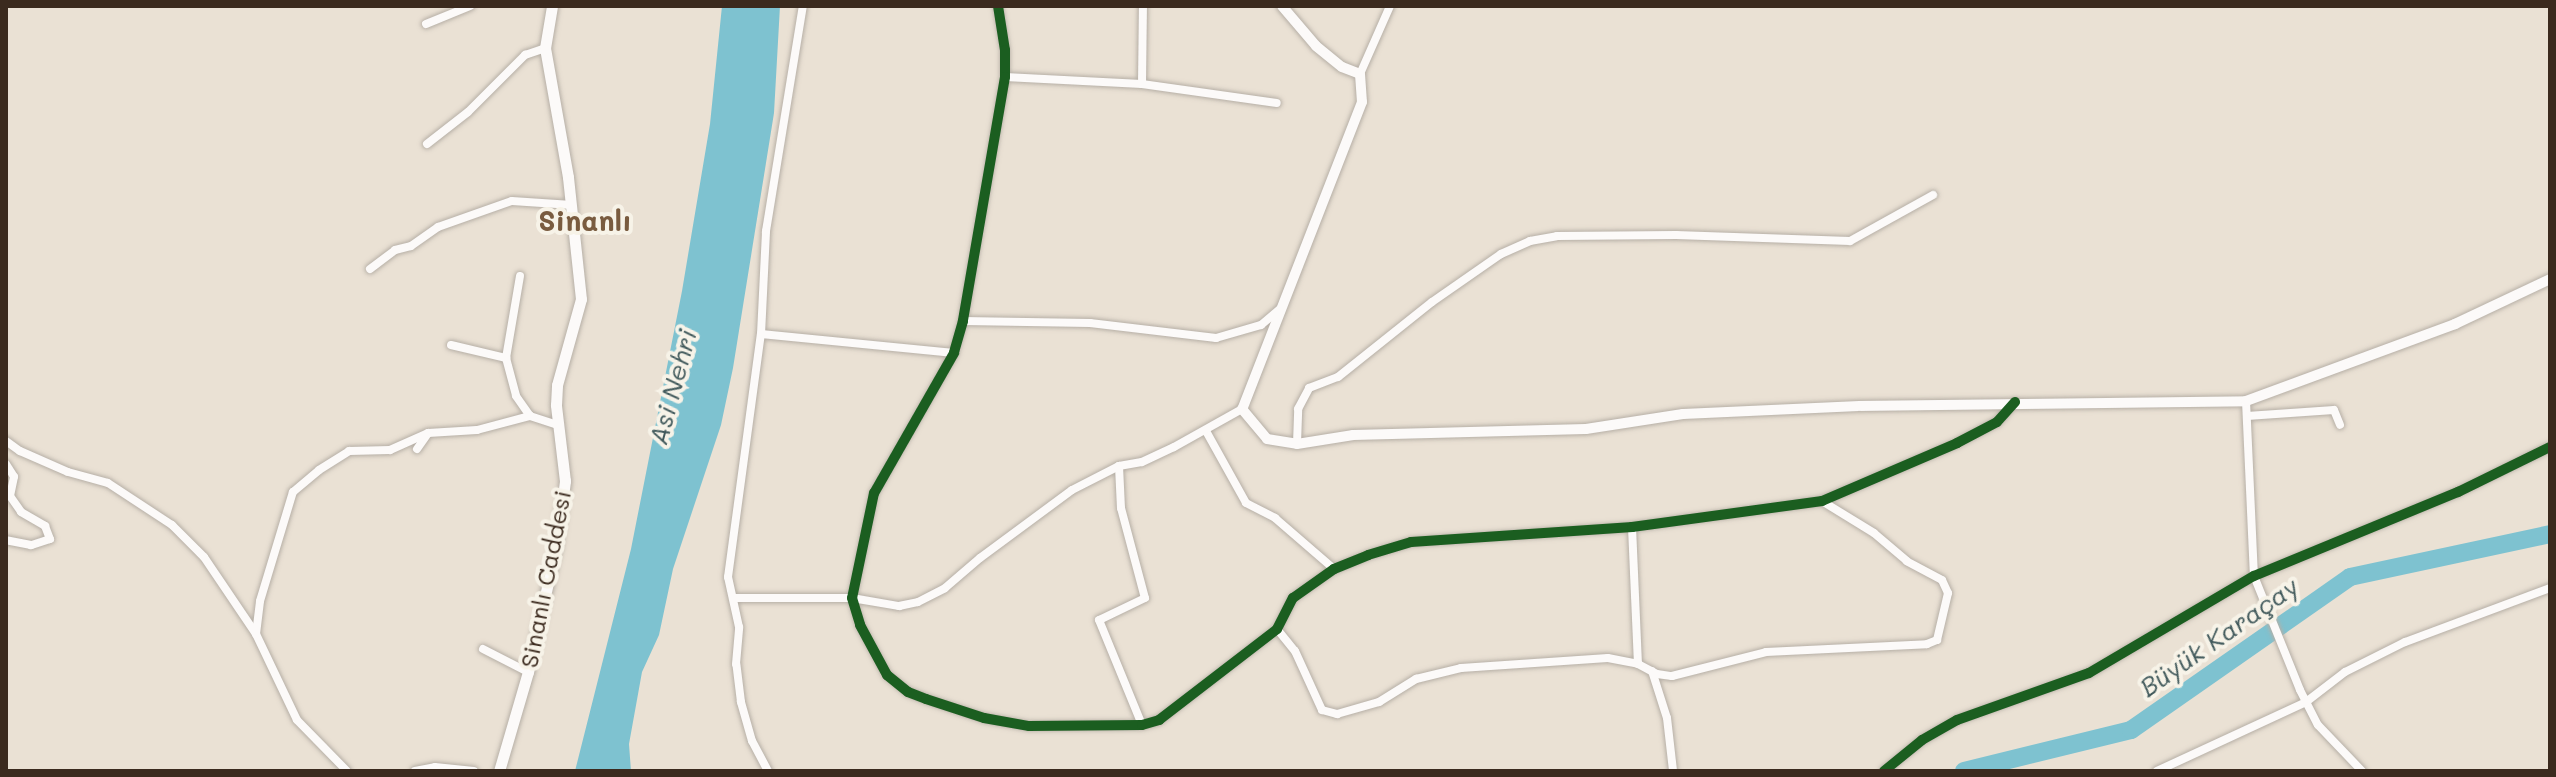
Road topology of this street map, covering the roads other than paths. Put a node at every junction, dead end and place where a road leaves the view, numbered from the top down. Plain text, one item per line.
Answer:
1 (470, 6) edge
2 (552, 6) edge
3 (803, 6) edge
4 (998, 6) edge
5 (1143, 6) edge
6 (1282, 6) edge
7 (1390, 6) edge
8 (426, 24) dead end
9 (545, 48) junction
10 (1360, 74) junction
11 (1005, 77) junction
12 (1142, 84) junction
13 (1277, 103) dead end
14 (427, 144) dead end
15 (1933, 195) dead end
16 (572, 205) junction
17 (370, 269) dead end
18 (520, 276) dead end
19 (2550, 279) edge
20 (1280, 309) junction
21 (963, 321) junction
22 (761, 334) junction
23 (451, 345) dead end
24 (954, 353) junction
25 (506, 358) junction
26 (2246, 401) junction
27 (2015, 402) junction
28 (1242, 409) junction
29 (530, 416) junction
30 (2247, 416) junction
31 (558, 425) junction
32 (2340, 425) dead end
33 (1206, 431) junction
34 (428, 433) junction
35 (6, 441) edge
36 (1297, 444) junction
37 (2550, 447) edge
38 (417, 449) dead end
39 (6, 464) edge
40 (1119, 466) junction
41 (1822, 501) junction
42 (1632, 527) junction
43 (6, 540) edge
44 (1334, 569) junction
45 (2254, 576) junction
46 (2550, 588) edge
47 (734, 598) junction
48 (852, 598) junction
49 (1277, 629) junction
50 (256, 634) junction
51 (483, 649) dead end
52 (1638, 664) junction
53 (1651, 671) junction
54 (528, 672) junction
55 (2306, 702) junction
56 (1142, 725) junction
57 (347, 771) edge
58 (415, 771) edge
59 (474, 771) edge
60 (499, 771) edge
61 (768, 771) edge
62 (1673, 771) edge
63 (1884, 771) edge
64 (2157, 771) edge
65 (2362, 771) edge

1 - 8 street
2 - 9 main road, Sinanlı Caddesi
3 - 22 street
4 - 11 street
5 - 12 street
6 - 10 street
7 - 10 street
9 - 14 street
9 - 16 main road, Sinanlı Caddesi
10 - 20 street
11 - 12 street
11 - 21 street
12 - 13 street
15 - 36 street
16 - 17 street
16 - 31 main road, Sinanlı Caddesi
18 - 25 street
19 - 26 street
20 - 21 street
20 - 28 street
21 - 24 street
22 - 24 street
22 - 47 street
23 - 25 street
24 - 48 street
25 - 29 street
26 - 27 street
26 - 30 street
27 - 36 street
27 - 41 street
28 - 33 street
28 - 36 street
29 - 31 street
29 - 34 street
30 - 32 street
30 - 45 street
31 - 54 main road, Sinanlı Caddesi
33 - 40 street
33 - 44 street
34 - 38 street
34 - 50 street
35 - 50 street
37 - 45 street
39 - 43 street
40 - 48 street
40 - 56 street
41 - 42 street
41 - 53 street
42 - 44 street
42 - 52 street
44 - 49 street
45 - 55 street
45 - 63 street
46 - 55 street
47 - 48 street
47 - 61 street
48 - 56 street
49 - 52 street
49 - 56 street
50 - 57 street
51 - 54 street
52 - 53 street
53 - 62 street
54 - 60 main road, Sinanlı Caddesi
55 - 64 street
55 - 65 street
58 - 59 street

